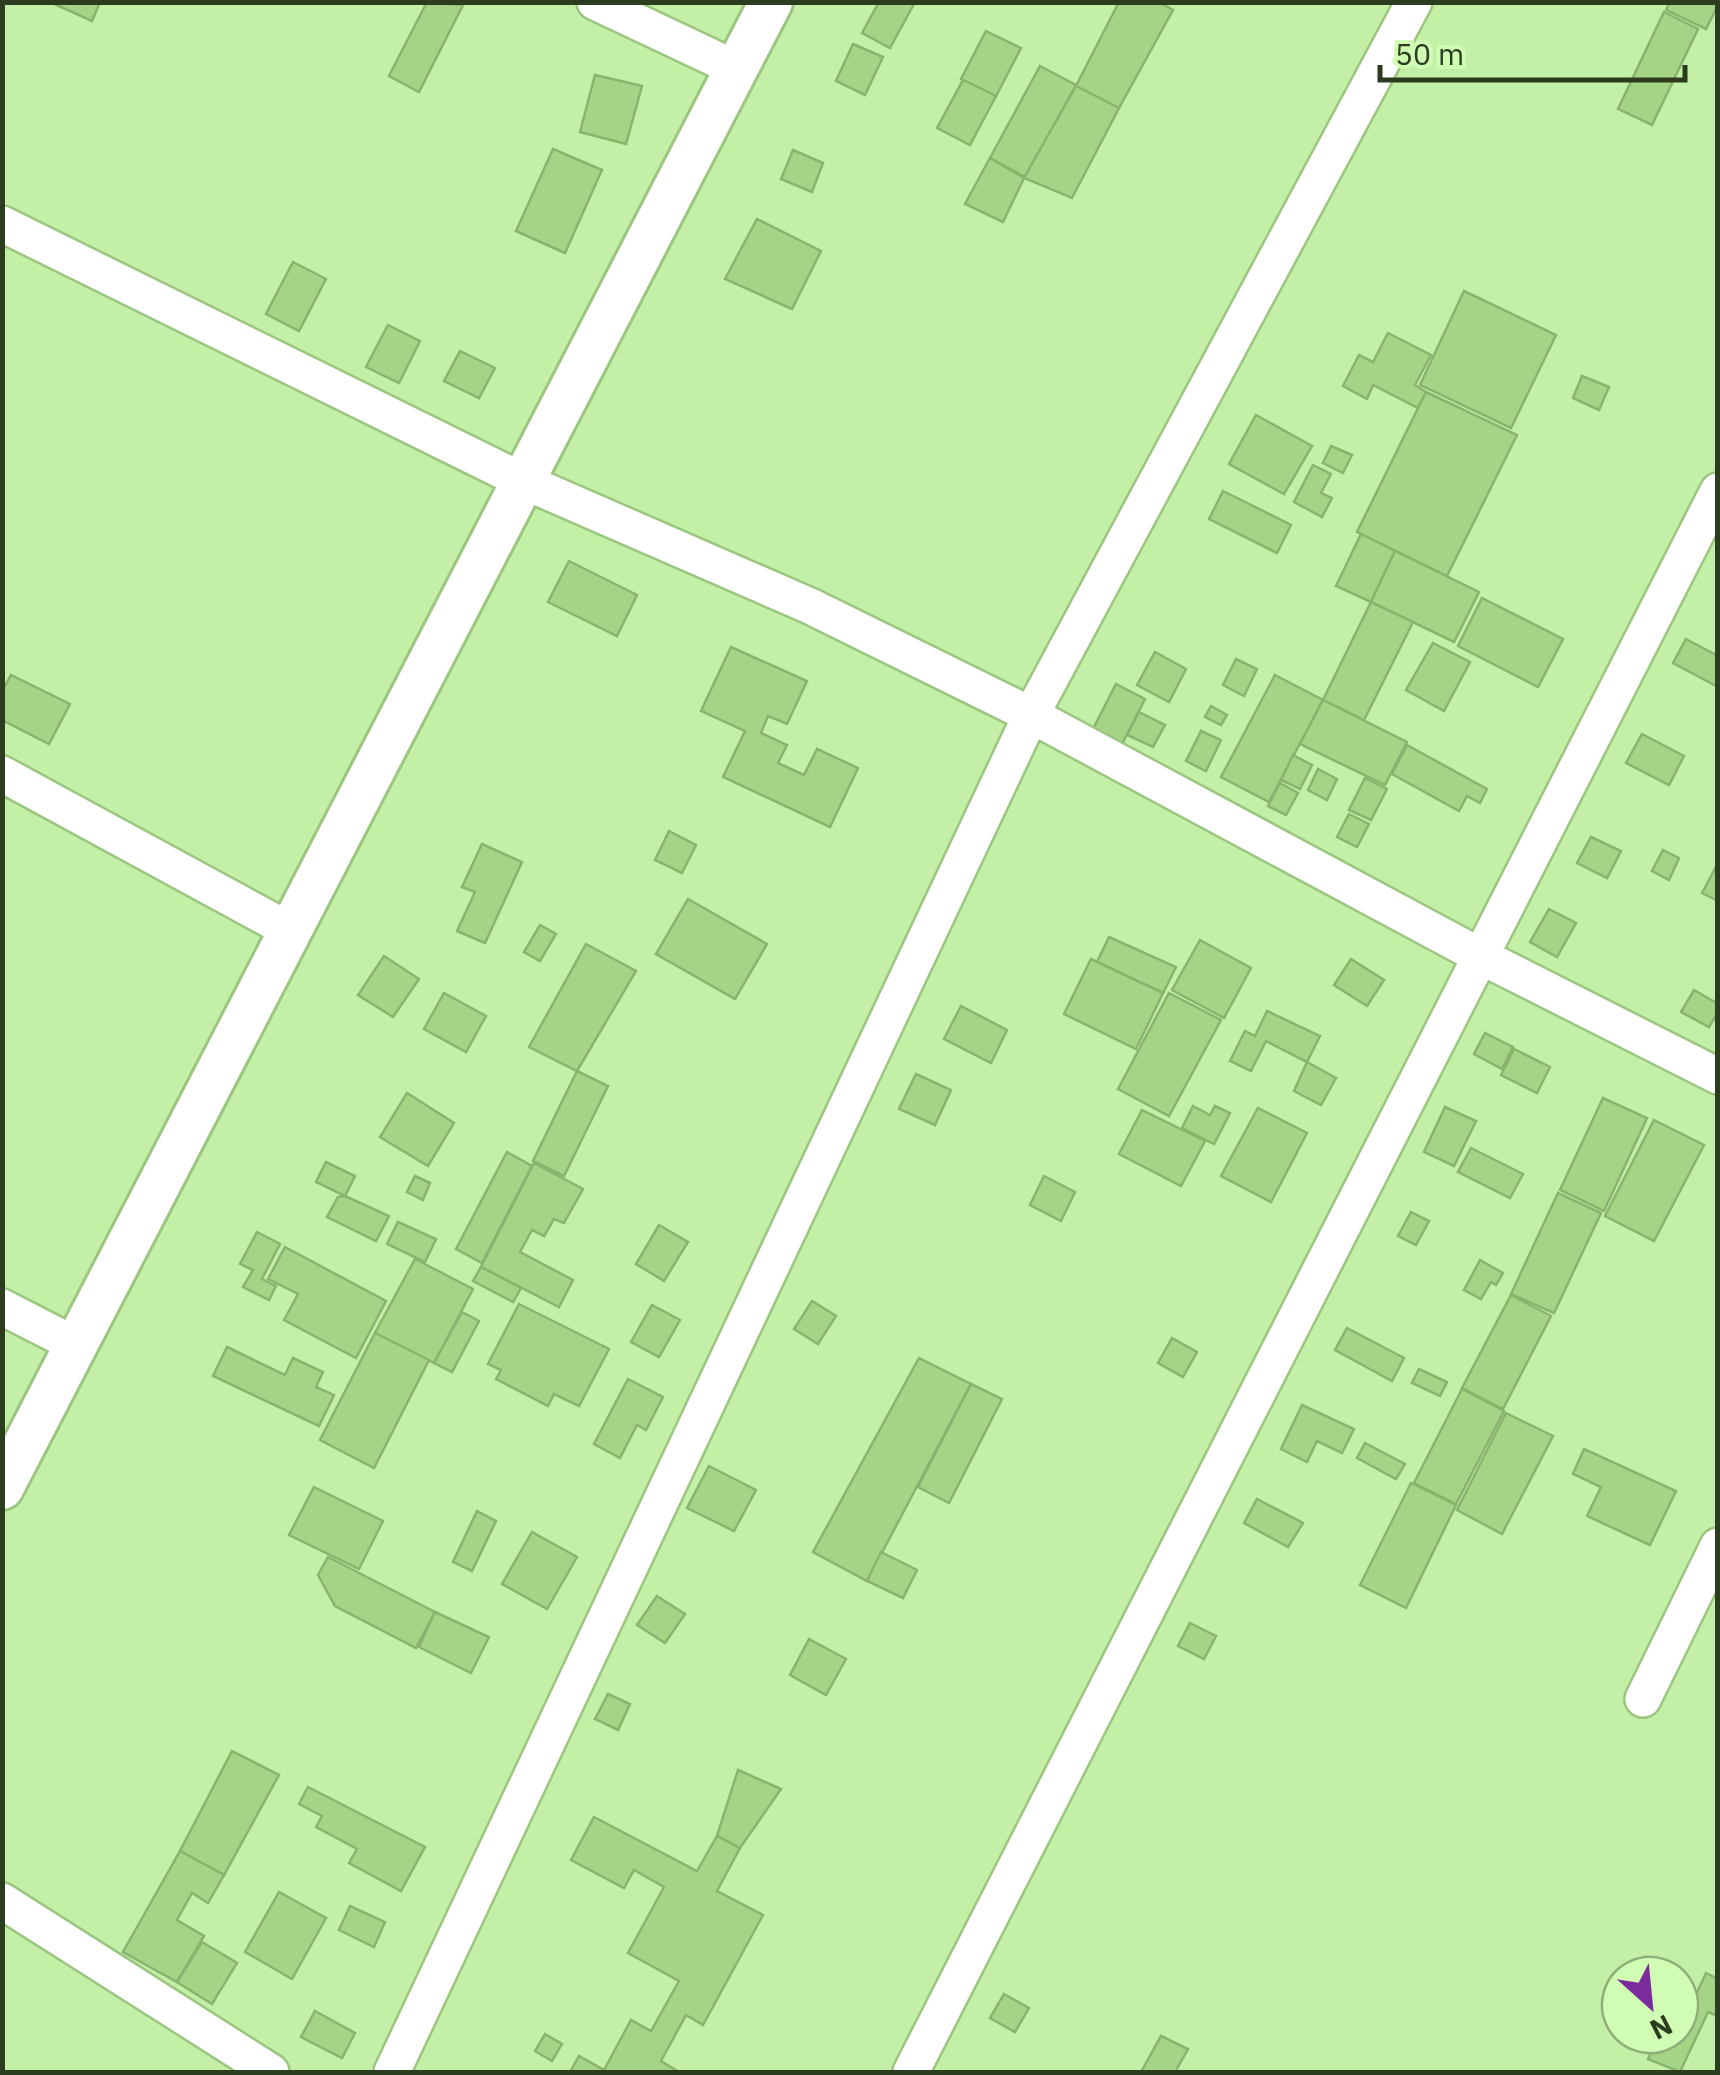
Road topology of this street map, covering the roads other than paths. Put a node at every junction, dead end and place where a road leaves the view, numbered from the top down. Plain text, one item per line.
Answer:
1 (595, 2) edge
2 (771, 2) edge
3 (1414, 2) edge
4 (736, 69) junction
5 (2, 224) edge
6 (523, 481) junction
7 (1718, 491) edge
8 (1030, 715) junction
9 (2, 774) edge
10 (291, 931) junction
11 (1482, 957) junction
12 (1718, 1076) edge
13 (2, 1307) edge
14 (76, 1345) junction
15 (2, 1488) edge
16 (1718, 1546) edge
17 (1643, 1699) dead end
18 (2, 1901) edge
19 (271, 2072) edge
20 (392, 2072) edge
21 (911, 2072) edge

1 - 4 street
2 - 4 street
3 - 8 street
4 - 6 street
5 - 6 street
6 - 8 street
6 - 10 street
7 - 11 street
8 - 11 street
8 - 20 street
9 - 10 street
10 - 14 street
11 - 12 street
11 - 21 street
13 - 14 street
14 - 15 street
16 - 17 street
18 - 19 street

